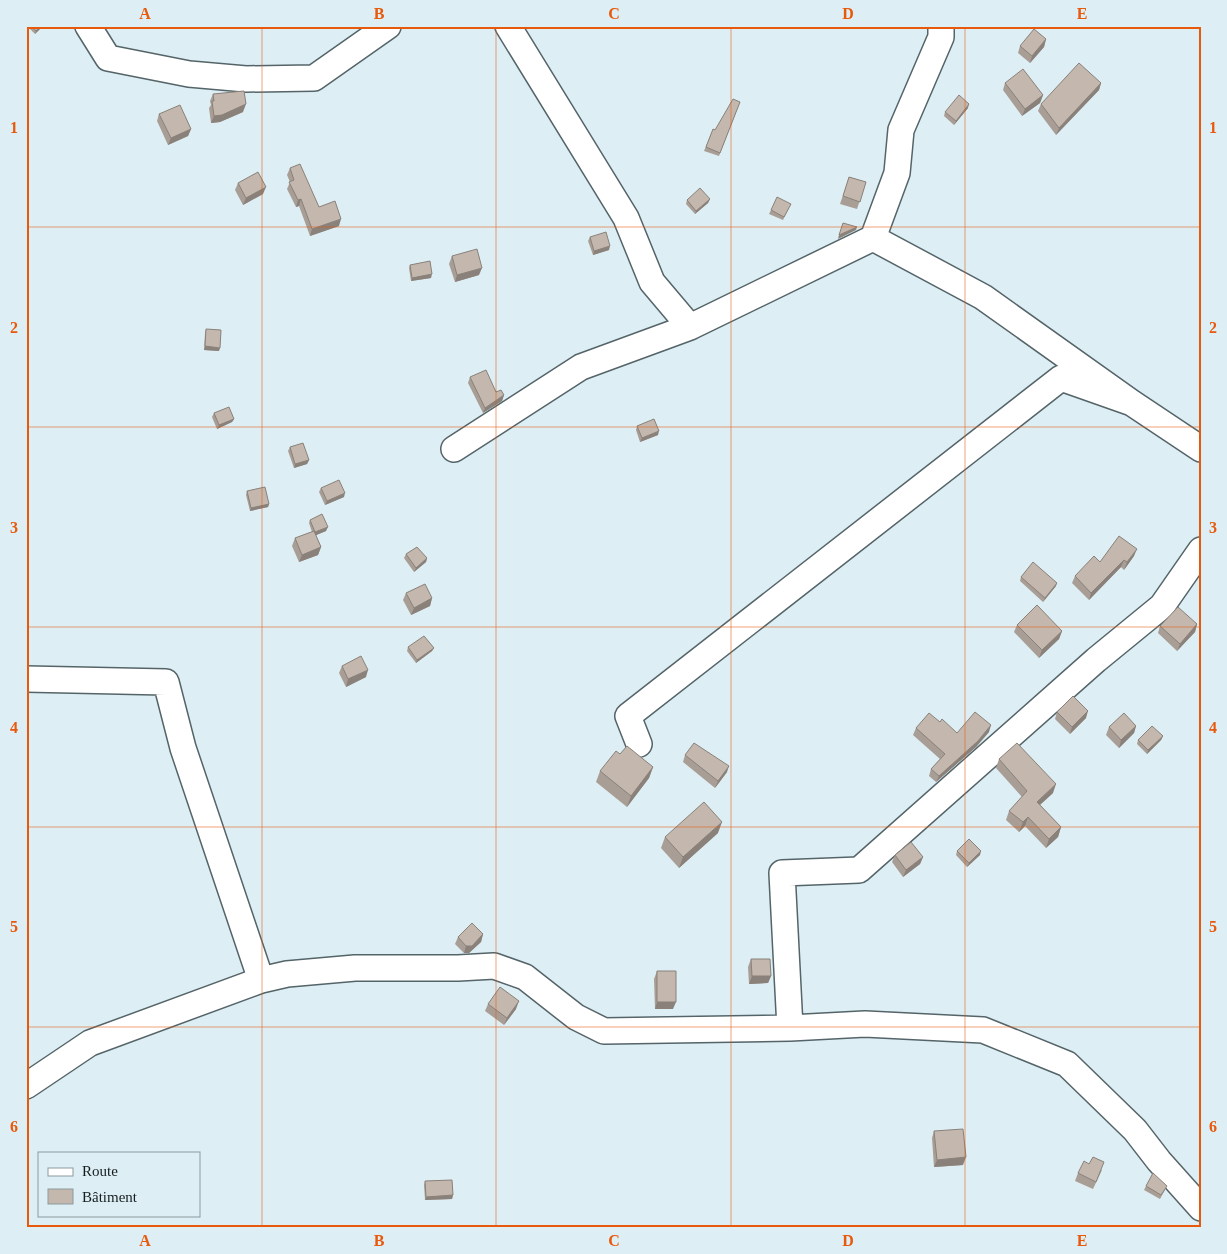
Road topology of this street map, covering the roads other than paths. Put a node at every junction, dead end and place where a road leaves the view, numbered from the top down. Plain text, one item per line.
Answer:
1 (88, 26) edge
2 (388, 26) edge
3 (508, 26) edge
4 (941, 26) edge
5 (873, 238) junction
6 (690, 327) junction
7 (1132, 403) junction
8 (454, 449) dead end
9 (1201, 449) edge
10 (1201, 550) edge
11 (26, 679) edge
12 (639, 744) dead end
13 (261, 980) junction
14 (790, 1028) junction
15 (26, 1086) edge
16 (1201, 1208) edge

1 - 2 street
3 - 6 street
4 - 5 street
5 - 6 street
5 - 7 street
6 - 8 street
7 - 9 street
7 - 12 street
10 - 14 street
11 - 13 street
13 - 14 street
13 - 15 street
14 - 16 street

